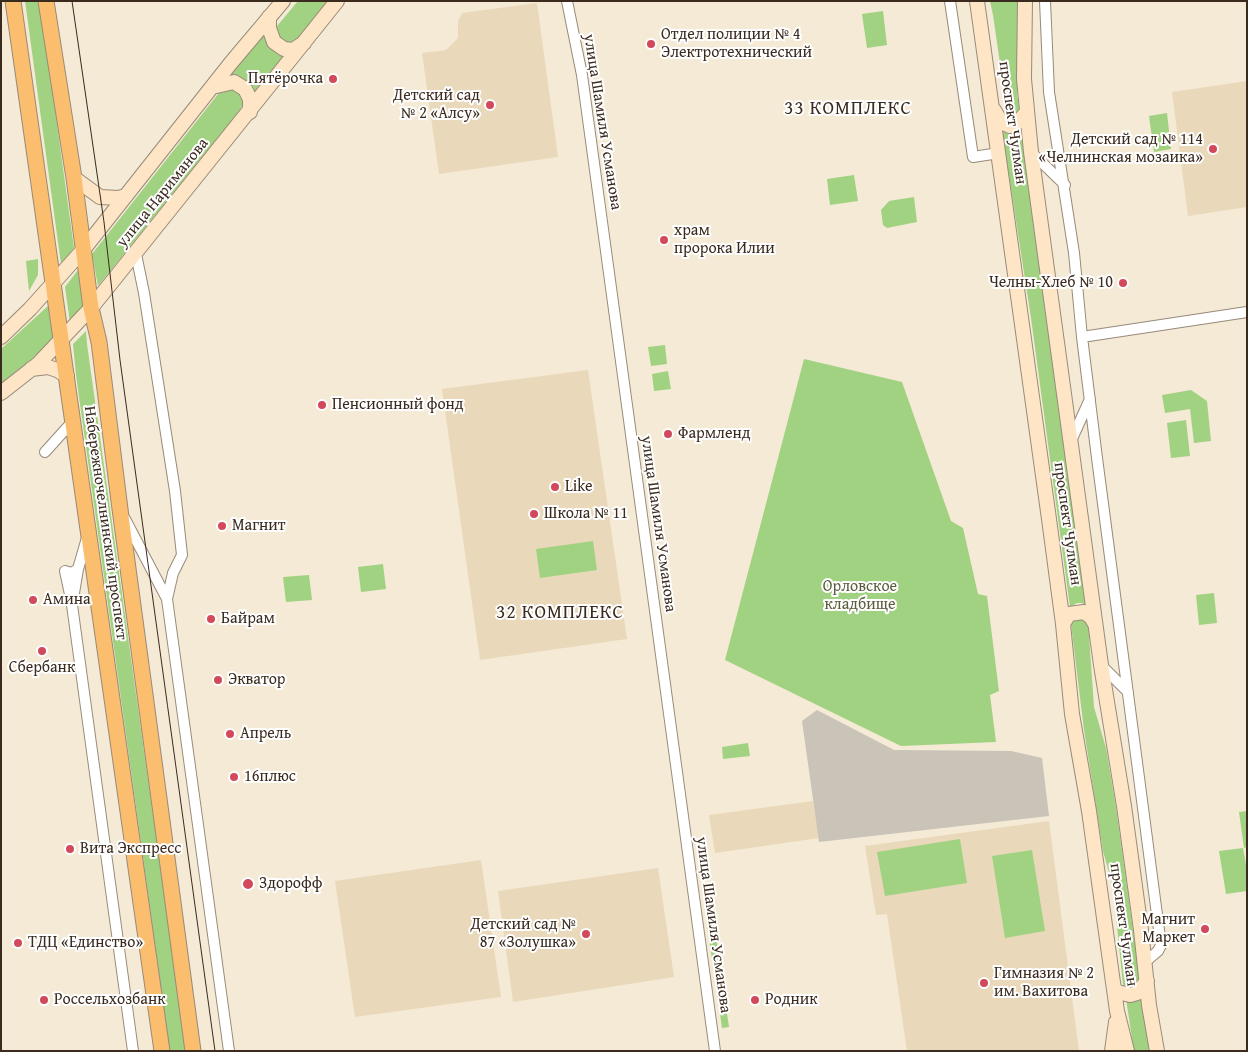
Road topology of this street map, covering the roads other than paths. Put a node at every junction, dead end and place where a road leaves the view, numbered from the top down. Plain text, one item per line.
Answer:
1 (13, 1) edge
2 (46, 1) edge
3 (282, 1) edge
4 (337, 1) edge
5 (567, 1) edge
6 (950, 1) edge
7 (977, 1) edge
8 (1025, 1) edge
9 (1045, 1) edge
10 (269, 17) junction
11 (305, 43) junction
12 (212, 87) junction
13 (993, 109) junction
14 (250, 112) junction
15 (1027, 112) junction
16 (1032, 152) junction
17 (999, 153) junction
18 (74, 178) junction
19 (1064, 185) junction
20 (126, 196) junction
21 (83, 250) junction
22 (136, 254) junction
23 (53, 285) junction
24 (92, 308) junction
25 (1247, 312) edge
26 (1, 337) edge
27 (1082, 337) junction
28 (61, 340) junction
29 (31, 369) junction
30 (67, 376) junction
31 (1, 393) edge
32 (1090, 399) junction
33 (73, 421) junction
34 (1071, 441) junction
35 (45, 452) dead end
36 (120, 509) junction
37 (89, 533) junction
38 (167, 600) junction
39 (1063, 624) junction
40 (1095, 624) junction
41 (1101, 665) junction
42 (1128, 692) junction
43 (1145, 962) junction
44 (1147, 980) junction
45 (1114, 988) junction
46 (1117, 1011) junction
47 (133, 1051) edge
48 (162, 1051) edge
49 (193, 1051) edge
50 (229, 1051) edge
51 (715, 1051) edge
52 (1112, 1051) edge
53 (1127, 1051) edge
54 (1157, 1051) edge

1 - 23 main road, Набережночелнинский проспект
2 - 18 main road, Набережночелнинский проспект
3 - 10 main road, улица Нариманова
4 - 11 main road, улица Нариманова
5 - 51 street, улица Шамиля Усманова
6 - 17 street
7 - 13 main road, проспект Чулман
8 - 15 main road, проспект Чулман
9 - 19 street
10 - 11 main road
10 - 12 main road, улица Нариманова
11 - 14 main road, улица Нариманова
12 - 14 main road
12 - 20 main road, улица Нариманова
13 - 15 main road
13 - 17 main road, проспект Чулман
14 - 22 main road, улица Нариманова
15 - 16 main road, проспект Чулман
16 - 19 street
16 - 34 main road, проспект Чулман
17 - 39 main road, проспект Чулман
18 - 20 main road
18 - 21 main road, Набережночелнинский проспект
19 - 27 street
20 - 21 main road, улица Нариманова
21 - 23 main road, улица Нариманова
21 - 24 main road, Набережночелнинский проспект
22 - 24 main road, улица Нариманова
22 - 38 street
23 - 26 main road, улица Нариманова
23 - 28 main road, Набережночелнинский проспект
24 - 28 main road, улица Нариманова
24 - 36 main road, Набережночелнинский проспект
25 - 27 street
27 - 32 street
28 - 29 main road, улица Нариманова
28 - 30 main road, Набережночелнинский проспект
29 - 30 main road
29 - 31 main road, улица Нариманова
30 - 33 main road, Набережночелнинский проспект
32 - 34 street
32 - 42 street
33 - 35 street
33 - 37 main road, Набережночелнинский проспект
34 - 40 main road, проспект Чулман
36 - 38 street
36 - 49 main road, Набережночелнинский проспект
37 - 47 street
37 - 48 main road, Набережночелнинский проспект
38 - 50 street
39 - 40 main road
39 - 45 main road, проспект Чулман
40 - 41 main road, проспект Чулман
41 - 42 street
41 - 43 main road, проспект Чулман
42 - 43 street
43 - 44 main road, проспект Чулман
44 - 45 main road
44 - 54 main road, проспект Чулман
45 - 46 main road, проспект Чулман
46 - 52 main road
46 - 53 main road, проспект Чулман

